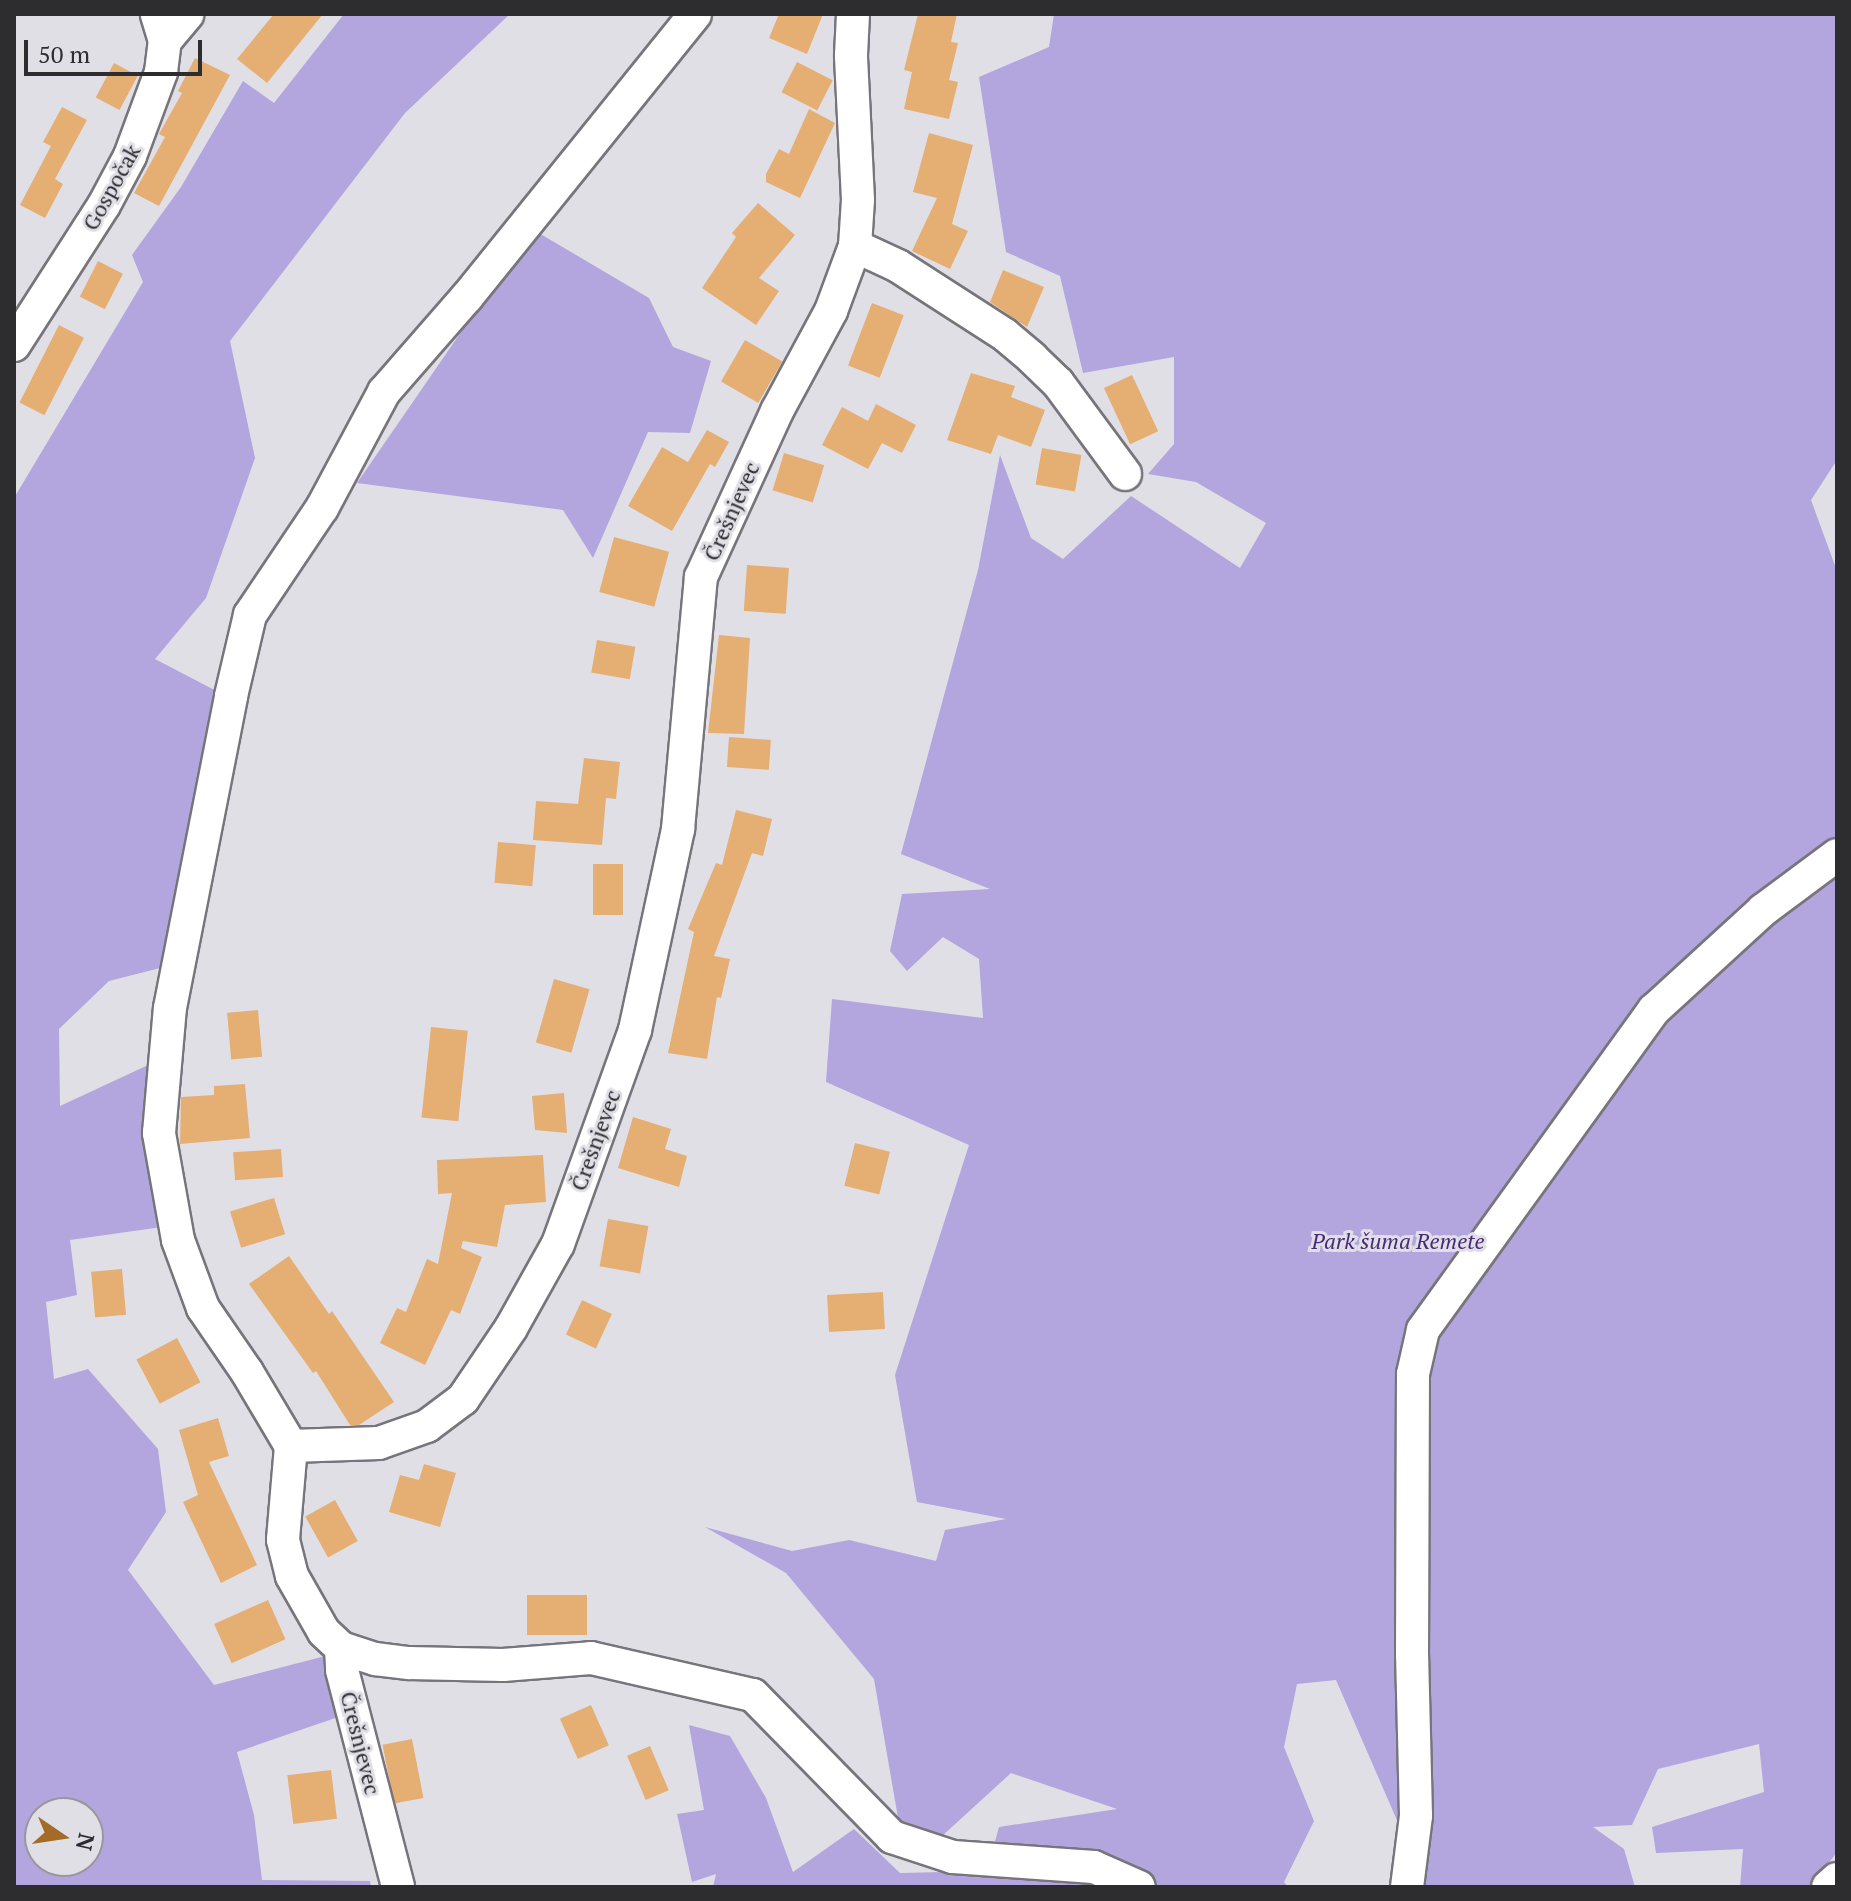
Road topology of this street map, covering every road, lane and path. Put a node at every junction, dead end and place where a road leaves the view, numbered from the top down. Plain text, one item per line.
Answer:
1 (188, 14) edge
2 (695, 14) edge
3 (853, 14) edge
4 (161, 27) edge
5 (855, 246) junction
6 (14, 345) edge
7 (1125, 474) dead end
8 (1837, 855) edge
9 (291, 1446) junction
10 (341, 1648) junction
11 (1837, 1879) edge
12 (398, 1887) edge
13 (1139, 1887) edge
14 (1407, 1887) edge
15 (1828, 1887) edge

1 - 4 street
2 - 9 street
3 - 5 street, Črešnjevec
4 - 6 street, Gospočak
5 - 7 street
5 - 9 street, Črešnjevec
8 - 14 street
9 - 10 street
10 - 12 street, Črešnjevec
10 - 13 street
11 - 15 street

